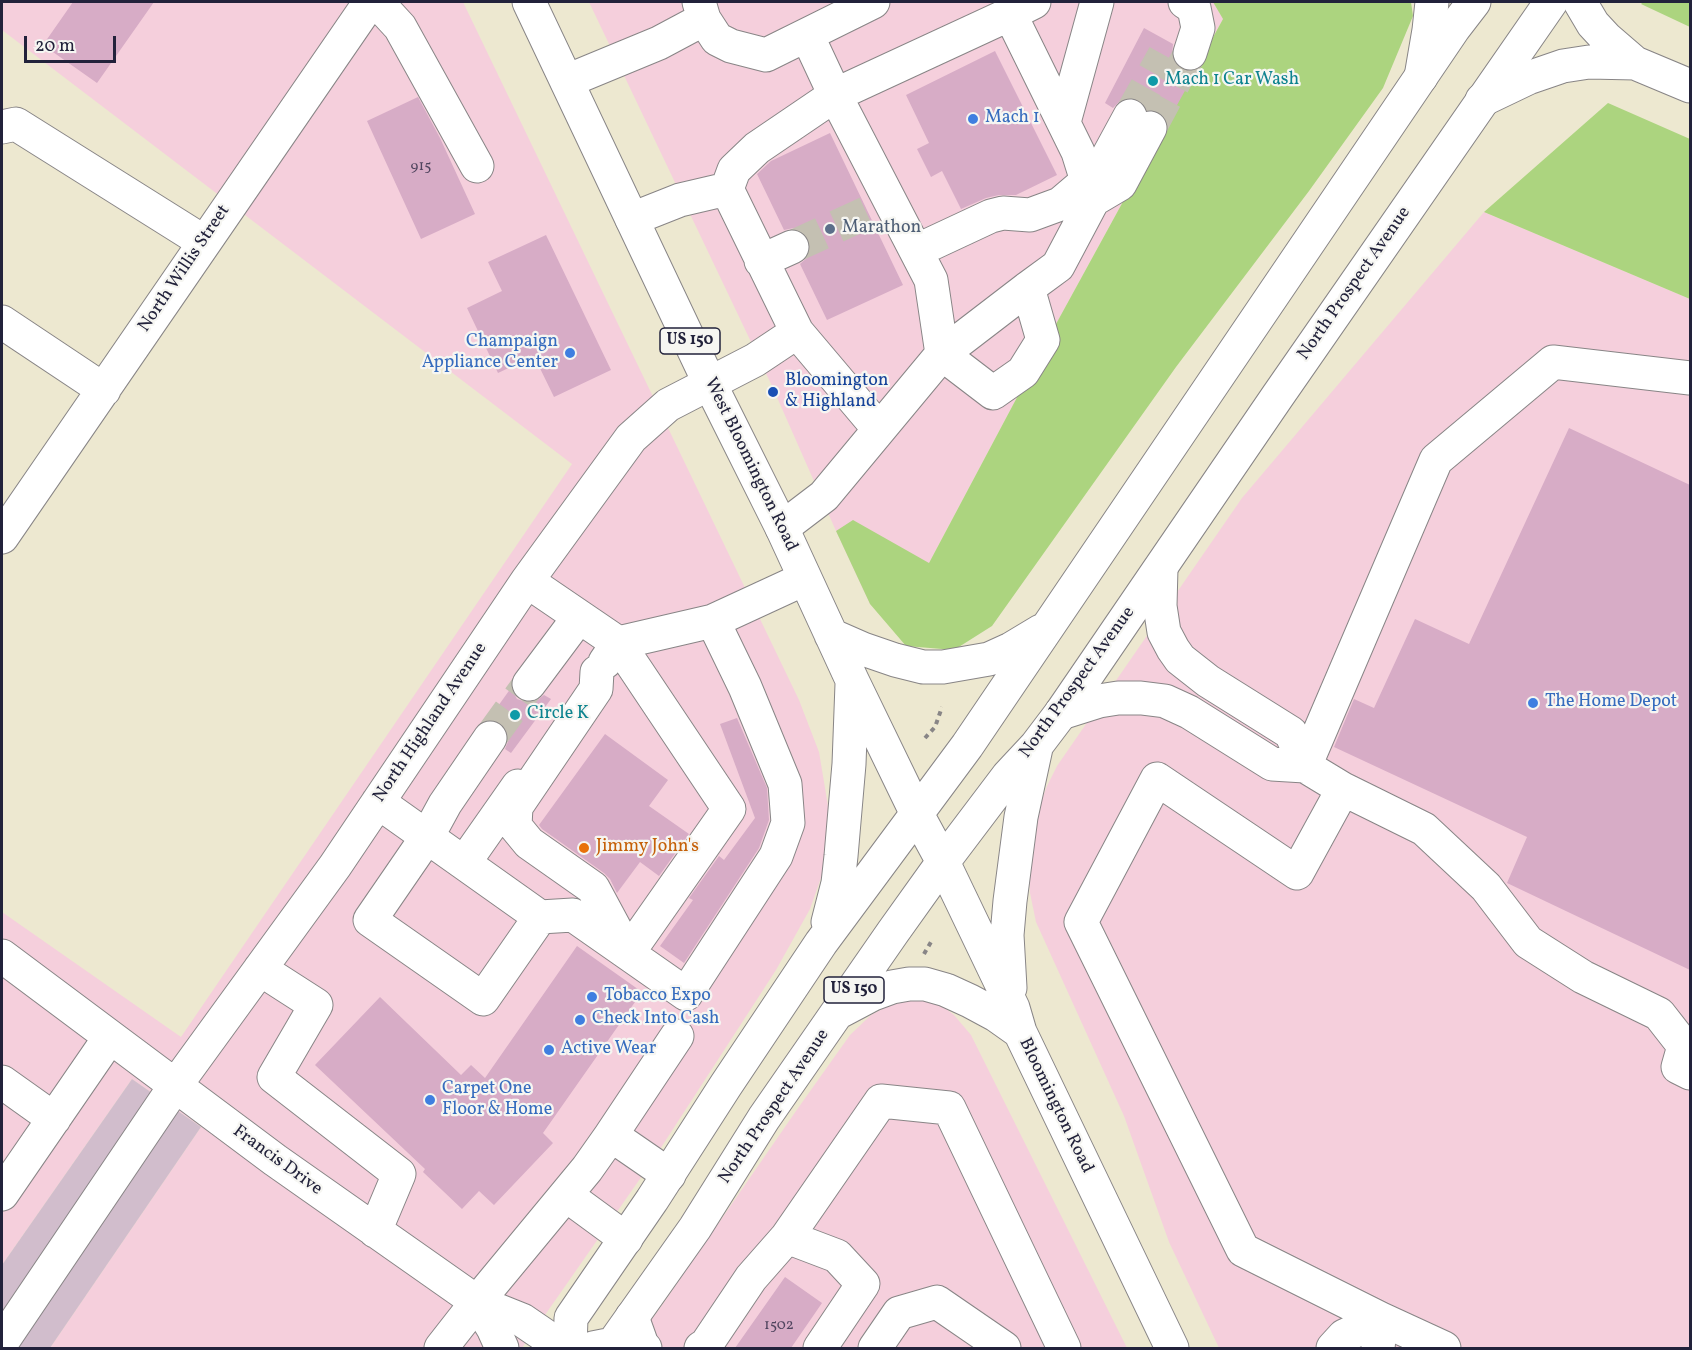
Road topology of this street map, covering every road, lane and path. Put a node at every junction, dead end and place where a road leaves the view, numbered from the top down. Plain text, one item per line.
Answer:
1 (370, 2) edge
2 (377, 2) edge
3 (529, 2) edge
4 (873, 2) edge
5 (1098, 2) edge
6 (1175, 2) edge
7 (1185, 2) edge
8 (1432, 2) edge
9 (1474, 2) edge
10 (1551, 2) edge
11 (1580, 2) edge
12 (1022, 8) edge
13 (701, 10) edge
14 (807, 35) junction
15 (1635, 63) junction
16 (1421, 77) junction
17 (567, 81) junction
18 (1690, 86) edge
19 (835, 95) junction
20 (1482, 100) junction
21 (1064, 122) junction
22 (1140, 122) tunnel mouth
23 (2, 127) edge
24 (477, 166) dead end
25 (727, 189) junction
26 (1090, 190) junction
27 (632, 219) junction
28 (204, 242) junction
29 (792, 247) tunnel mouth
30 (916, 251) junction
31 (760, 261) junction
32 (1028, 288) junction
33 (2, 322) edge
34 (797, 332) junction
35 (942, 354) junction
36 (1690, 378) edge
37 (710, 384) junction
38 (104, 390) junction
39 (879, 429) junction
40 (782, 528) junction
41 (2, 537) edge
42 (1161, 568) junction
43 (804, 579) junction
44 (526, 581) junction
45 (579, 617) junction
46 (713, 621) junction
47 (1050, 625) junction
48 (831, 635) junction
49 (618, 643) junction
50 (597, 672) junction
51 (852, 680) junction
52 (529, 684) tunnel mouth
53 (942, 707) dead end
54 (1061, 713) junction
55 (490, 738) tunnel mouth
56 (926, 738) dead end
57 (1036, 746) junction
58 (1305, 766) junction
59 (1343, 789) junction
60 (378, 802) junction
61 (917, 814) junction
62 (427, 837) junction
63 (943, 862) junction
64 (464, 863) junction
65 (540, 917) junction
66 (821, 943) junction
67 (628, 953) junction
68 (2, 956) edge
69 (260, 969) junction
70 (838, 1013) junction
71 (1016, 1020) junction
72 (676, 1036) dead end
73 (110, 1037) junction
74 (1690, 1073) edge
75 (2, 1082) edge
76 (175, 1086) junction
77 (54, 1119) junction
78 (611, 1135) junction
79 (669, 1175) junction
80 (2, 1194) edge
81 (566, 1195) junction
82 (375, 1231) junction
83 (787, 1237) junction
84 (626, 1239) junction
85 (477, 1302) junction
86 (632, 1317) junction
87 (1380, 1334) edge
88 (2, 1342) edge
89 (441, 1348) edge
90 (502, 1348) edge
91 (562, 1348) edge
92 (570, 1348) edge
93 (593, 1348) edge
94 (645, 1348) edge
95 (701, 1348) edge
96 (820, 1348) edge
97 (875, 1348) edge
98 (1004, 1348) edge
99 (1064, 1348) edge
100 (1172, 1348) edge
101 (1333, 1348) edge
102 (1444, 1348) edge

1 - 28 main road, North Willis Street
2 - 24 main road
3 - 17 main road, West Bloomington Road / US 150
4 - 14 main road
5 - 21 main road
6 - 7 main road
8 - 16 main road
9 - 16 main road
10 - 20 main road, North Prospect Avenue
11 - 15 main road
12 - 19 main road
12 - 21 main road
13 - 14 main road
13 - 17 main road
14 - 19 main road
15 - 18 main road
15 - 20 main road
16 - 47 main road
17 - 27 main road, West Bloomington Road / US 150
19 - 25 main road
19 - 30 main road
20 - 42 main road, North Prospect Avenue
21 - 26 main road
22 - 26 main road
23 - 28 main road
25 - 27 main road
25 - 31 main road
26 - 30 main road
26 - 32 main road
27 - 37 main road, West Bloomington Road / US 150
28 - 38 main road, North Willis Street
29 - 31 main road
30 - 35 main road
31 - 34 main road
32 - 35 main road
32 - 35 main road
33 - 38 main road
34 - 37 main road, North Highland Avenue
34 - 39 main road
35 - 39 main road
36 - 58 main road
37 - 40 main road, West Bloomington Road / US 150
37 - 44 main road, North Highland Avenue
38 - 41 main road, North Willis Street
39 - 40 main road
40 - 43 main road, West Bloomington Road / US 150
42 - 54 main road, North Prospect Avenue
42 - 58 main road
43 - 46 main road
43 - 48 main road, West Bloomington Road / US 150
44 - 45 main road
44 - 60 main road, North Highland Avenue
45 - 49 main road
45 - 52 main road
46 - 49 main road
46 - 67 main road
47 - 48 main road
47 - 61 main road
48 - 51 main road, West Bloomington Road / US 150
49 - 50 main road
49 - 67 main road
50 - 64 main road
50 - 67 main road
51 - 61 main road, West Bloomington Road / US 150
51 - 66 main road
53 - 56 path
54 - 57 main road, North Prospect Avenue
54 - 58 main road
55 - 62 main road
57 - 63 main road, North Prospect Avenue
57 - 71 main road
58 - 59 main road
59 - 74 main road
59 - 87 main road
60 - 62 main road
60 - 69 main road, North Highland Avenue
61 - 63 main road, West Bloomington Road / US 150
61 - 66 main road
62 - 64 main road
62 - 65 main road
63 - 70 main road, North Prospect Avenue / US 150
63 - 71 main road, Bloomington Road
64 - 65 main road
65 - 67 main road
66 - 79 main road, US 150
68 - 73 main road, Francis Drive
69 - 76 main road, North Highland Avenue
69 - 82 main road
70 - 71 main road
70 - 86 main road, North Prospect Avenue / US 150
71 - 100 main road, Bloomington Road
72 - 78 main road
73 - 76 main road, Francis Drive
73 - 77 main road
75 - 77 main road
76 - 82 main road, Francis Drive
76 - 88 main road, North Highland Avenue
77 - 80 main road
78 - 79 main road
78 - 81 main road
79 - 84 main road, US 150
81 - 84 main road
81 - 85 main road
82 - 85 main road, Francis Drive
83 - 95 main road
83 - 96 main road
83 - 99 main road
84 - 92 main road, US 150
85 - 89 main road
85 - 90 main road
85 - 91 main road, Francis Drive
86 - 93 main road, North Prospect Avenue / US 150
86 - 94 main road
87 - 101 main road
87 - 102 main road
97 - 98 main road

